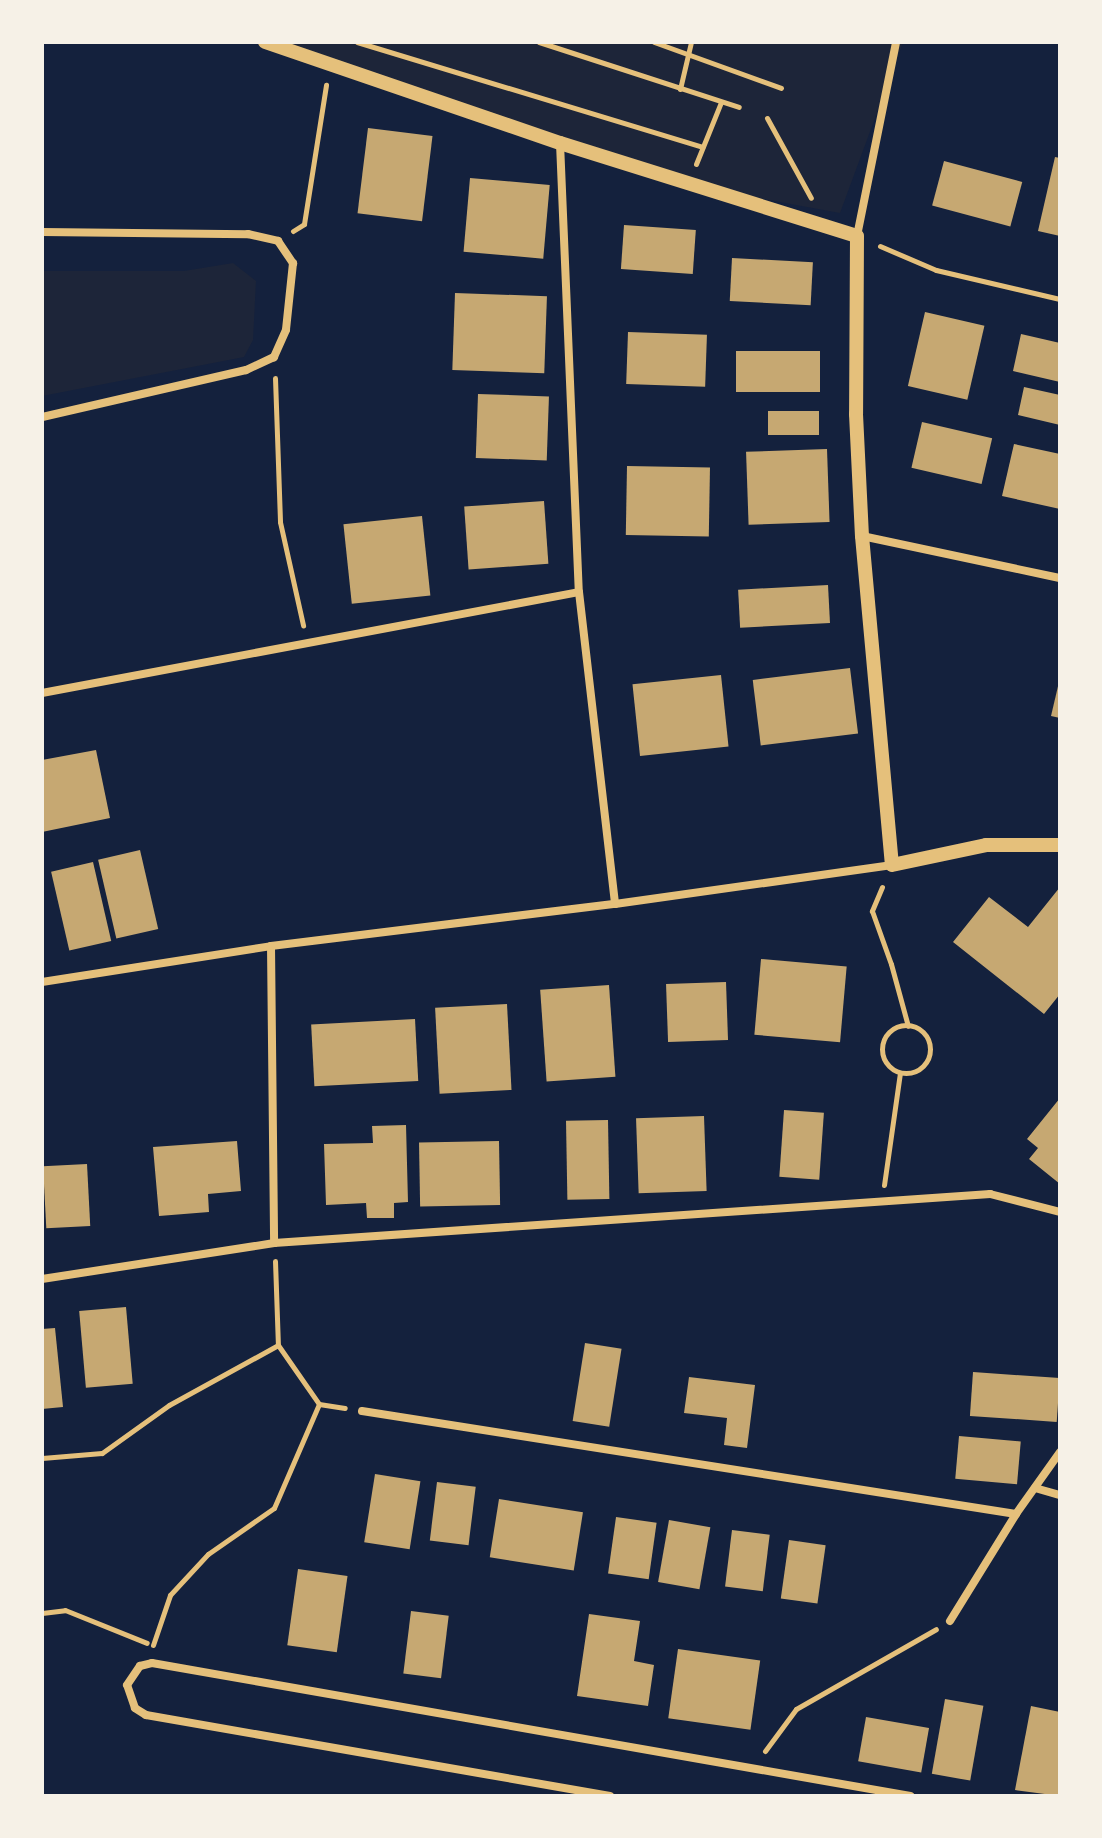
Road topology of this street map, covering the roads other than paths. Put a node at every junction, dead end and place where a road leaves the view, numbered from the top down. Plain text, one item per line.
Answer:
1 (265, 42) edge
2 (896, 42) edge
3 (560, 143) junction
4 (42, 232) edge
5 (857, 236) junction
6 (42, 417) edge
7 (862, 536) junction
8 (1060, 578) edge
9 (579, 592) junction
10 (42, 693) edge
11 (1060, 845) edge
12 (892, 865) junction
13 (615, 904) junction
14 (271, 946) junction
15 (42, 982) edge
16 (1060, 1212) edge
17 (274, 1243) junction
18 (42, 1279) edge
19 (362, 1411) road end
20 (1060, 1452) edge
21 (1035, 1488) junction
22 (1060, 1495) edge
23 (1016, 1514) junction
24 (950, 1621) road end
25 (610, 1796) edge
26 (910, 1796) edge

1 - 3 street
2 - 5 street
3 - 5 street
3 - 9 street
4 - 6 street
5 - 7 street
7 - 8 street
7 - 12 street
9 - 10 street
9 - 13 street
11 - 12 street
12 - 13 street
13 - 14 street
14 - 15 street
14 - 17 street
16 - 17 street
17 - 18 street
19 - 23 street
20 - 21 street
21 - 22 street
21 - 23 street
23 - 24 street
25 - 26 street

